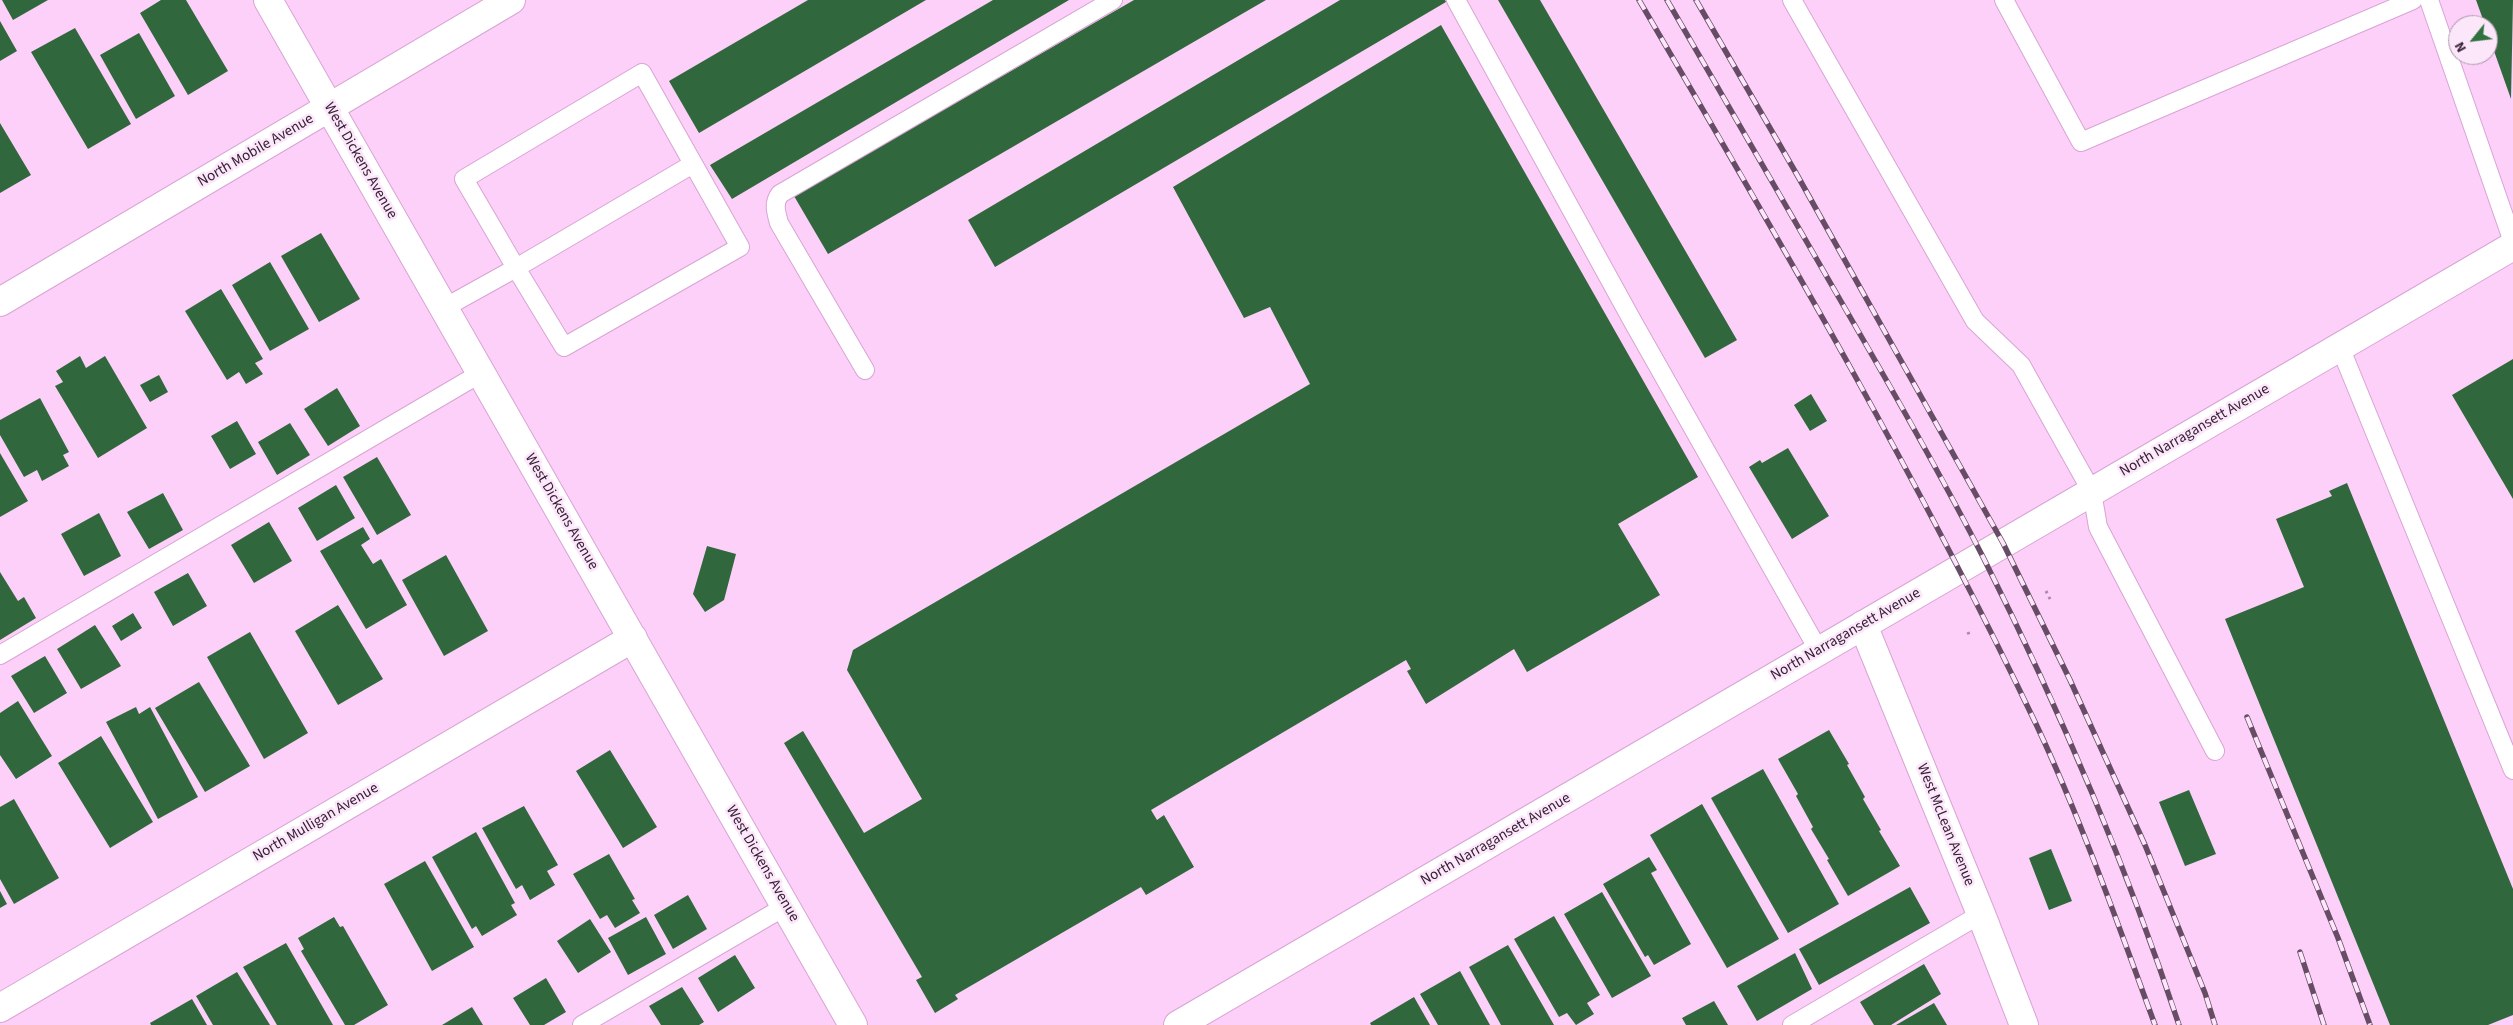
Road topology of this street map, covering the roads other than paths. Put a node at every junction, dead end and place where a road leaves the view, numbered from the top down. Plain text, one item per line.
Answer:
1 (268, 0) edge
2 (511, 0) edge
3 (1113, 0) edge
4 (1456, 0) edge
5 (1792, 0) edge
6 (2004, 0) edge
7 (2413, 0) edge
8 (2429, 0) edge
9 (329, 108) junction
10 (693, 164) junction
11 (2513, 244) edge
12 (516, 268) junction
13 (0, 302) edge
14 (444, 308) junction
15 (2340, 347) junction
16 (866, 370) dead end
17 (481, 373) junction
18 (2092, 492) junction
19 (1863, 625) junction
20 (633, 638) junction
21 (1819, 651) junction
22 (0, 655) edge
23 (2215, 751) dead end
24 (2513, 770) edge
25 (786, 906) junction
26 (1981, 914) junction
27 (0, 1008) edge
28 (582, 1025) edge
29 (853, 1025) edge
30 (1178, 1025) edge
31 (1792, 1025) edge
32 (2024, 1025) edge

1 - 9 street, West Dickens Avenue
2 - 9 street, North Mobile Avenue
3 - 16 lane
4 - 21 lane
5 - 18 lane
6 - 7 lane
8 - 11 lane
9 - 13 street, North Mobile Avenue
9 - 14 street, West Dickens Avenue
10 - 12 lane
10 - 12 lane
10 - 12 lane
11 - 15 street, North Narragansett Avenue
12 - 14 lane
14 - 17 street, West Dickens Avenue
15 - 18 street, North Narragansett Avenue
15 - 24 lane
17 - 20 street, West Dickens Avenue
17 - 22 lane
18 - 19 street, North Narragansett Avenue
18 - 23 lane
19 - 21 street, North Narragansett Avenue
19 - 26 street, West McLean Avenue
20 - 25 street, West Dickens Avenue
20 - 27 street, North Mulligan Avenue
21 - 30 street, North Narragansett Avenue
25 - 28 lane
25 - 29 street, West Dickens Avenue
26 - 31 lane
26 - 32 street, West McLean Avenue

